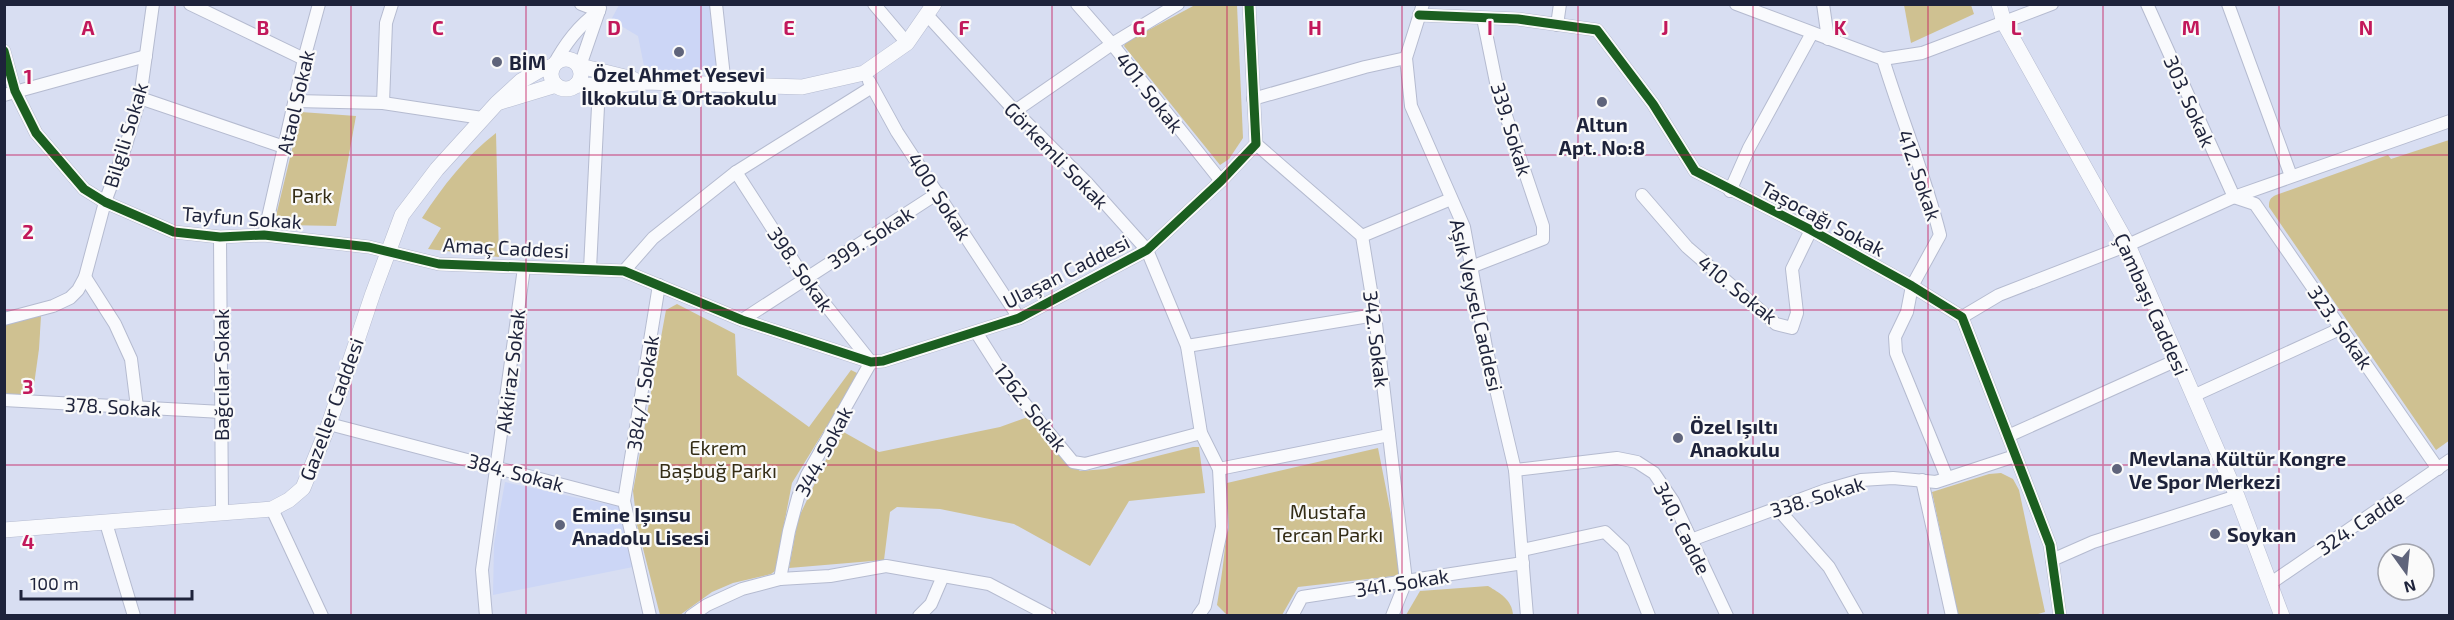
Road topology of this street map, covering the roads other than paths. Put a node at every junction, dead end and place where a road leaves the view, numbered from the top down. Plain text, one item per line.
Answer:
1 (153, 4) edge
2 (319, 4) edge
3 (392, 4) edge
4 (581, 4) edge
5 (716, 4) edge
6 (874, 4) edge
7 (1077, 4) edge
8 (1178, 4) edge
9 (1249, 4) edge
10 (1560, 4) edge
11 (1736, 4) edge
12 (1823, 4) edge
13 (1999, 4) edge
14 (2052, 4) edge
15 (2147, 4) edge
16 (2228, 4) edge
17 (196, 6) edge
18 (600, 8) edge
19 (1164, 8) edge
20 (931, 10) edge
21 (1421, 10) edge
22 (1483, 18) junction
23 (2004, 23) junction
24 (1557, 25) junction
25 (1812, 33) junction
26 (1828, 39) junction
27 (908, 43) junction
28 (1112, 44) junction
29 (4, 51) edge
30 (146, 56) junction
31 (1406, 58) junction
32 (304, 59) junction
33 (1883, 59) junction
34 (553, 66) junction
35 (580, 66) junction
36 (864, 73) junction
37 (645, 82) junction
38 (556, 85) junction
39 (576, 85) junction
40 (598, 86) junction
41 (725, 86) junction
42 (872, 87) junction
43 (10, 93) edge
44 (140, 98) junction
45 (1253, 99) junction
46 (295, 101) junction
47 (383, 103) junction
48 (497, 103) junction
49 (1015, 111) junction
50 (482, 118) junction
51 (2450, 121) edge
52 (1256, 144) junction
53 (284, 147) junction
54 (736, 172) junction
55 (2291, 176) junction
56 (1221, 181) junction
57 (1730, 190) junction
58 (938, 193) junction
59 (1642, 195) dead end
60 (2234, 197) junction
61 (1451, 199) junction
62 (105, 202) junction
63 (1811, 230) junction
64 (264, 235) junction
65 (1362, 236) junction
66 (220, 237) junction
67 (2128, 245) junction
68 (1147, 250) junction
69 (387, 251) junction
70 (1471, 267) junction
71 (524, 268) junction
72 (590, 269) junction
73 (624, 271) junction
74 (85, 277) junction
75 (805, 279) junction
76 (659, 285) junction
77 (1912, 286) junction
78 (1375, 315) junction
79 (1962, 317) junction
80 (1019, 318) junction
81 (4, 319) edge
82 (742, 320) junction
83 (2342, 328) junction
84 (976, 332) junction
85 (1187, 346) junction
86 (2177, 360) junction
87 (871, 362) junction
88 (2193, 396) junction
89 (4, 400) edge
90 (137, 407) junction
91 (222, 412) junction
92 (329, 424) junction
93 (1201, 433) junction
94 (1389, 435) junction
95 (2008, 436) junction
96 (2015, 456) junction
97 (2450, 460) edge
98 (497, 467) junction
99 (1219, 469) junction
100 (2438, 469) junction
101 (1515, 470) junction
102 (1947, 478) junction
103 (1922, 480) junction
104 (2237, 496) junction
105 (624, 501) junction
106 (1777, 508) junction
107 (272, 509) junction
108 (222, 512) junction
109 (106, 523) junction
110 (4, 530) edge
111 (1691, 540) junction
112 (1522, 557) junction
113 (2052, 560) junction
114 (943, 576) junction
115 (780, 579) junction
116 (1406, 581) junction
117 (2271, 584) junction
118 (134, 615) edge
119 (322, 615) edge
120 (486, 615) edge
121 (650, 615) edge
122 (691, 615) edge
123 (919, 615) edge
124 (1050, 615) edge
125 (1198, 615) edge
126 (1292, 615) edge
127 (1392, 615) edge
128 (1527, 615) edge
129 (1649, 615) edge
130 (1727, 615) edge
131 (1857, 615) edge
132 (1952, 615) edge
133 (2060, 615) edge
134 (2282, 615) edge

1 - 30 street, Bilgili Sokak
2 - 32 street, Ataol Sokak
3 - 47 street
4 - 18 street
5 - 41 street
6 - 27 street
7 - 28 street, 401. Sokak
8 - 19 street
9 - 45 street
10 - 24 street
11 - 25 street
12 - 26 street
13 - 23 main road, Çambaşı Caddesi
14 - 23 street
15 - 60 street, 303. Sokak
16 - 55 street
17 - 32 street
18 - 34 street
18 - 35 street
19 - 28 street
20 - 27 main road
20 - 49 street, Görkemli Sokak
21 - 22 street, Taşocağı Sokak
21 - 31 street, Aşık Veysel Caddesi
22 - 24 street, Taşocağı Sokak
22 - 70 street, 339. Sokak
23 - 33 street
23 - 67 main road, Çambaşı Caddesi
24 - 57 street, Taşocağı Sokak
25 - 26 street
25 - 57 street
26 - 33 street
27 - 36 main road
28 - 49 street
28 - 56 street, 401. Sokak
29 - 43 street, Tayfun Sokak
30 - 43 street
30 - 44 street, Bilgili Sokak
31 - 45 street
31 - 61 street, Aşık Veysel Caddesi
32 - 46 street, Ataol Sokak
33 - 77 street, 412. Sokak
34 - 35 main road
34 - 38 main road
34 - 48 main road, Gazeller Caddesi
35 - 37 main road
35 - 39 main road
36 - 41 main road
36 - 42 street, 400. Sokak
37 - 40 main road
37 - 41 main road
38 - 39 main road
38 - 48 main road, Gazeller Caddesi
39 - 40 main road
40 - 72 street
42 - 54 street
42 - 58 street, 400. Sokak
43 - 62 street, Tayfun Sokak
44 - 53 street
44 - 62 street, Bilgili Sokak
45 - 52 street
46 - 47 street
46 - 53 street, Ataol Sokak
47 - 50 street
48 - 50 main road, Gazeller Caddesi
49 - 68 street, Görkemli Sokak
50 - 69 main road, Gazeller Caddesi
51 - 55 street
52 - 56 street, Ulaşan Caddesi
52 - 65 street
53 - 64 street, Ataol Sokak
54 - 73 street
54 - 75 street, 398. Sokak
55 - 60 street
56 - 68 street, Ulaşan Caddesi
57 - 63 street, Taşocağı Sokak
58 - 75 street, 399. Sokak
58 - 80 street, 400. Sokak
59 - 63 street, 410. Sokak
60 - 67 street
60 - 83 street, 323. Sokak
61 - 65 street
61 - 70 street, Aşık Veysel Caddesi
62 - 66 street, Tayfun Sokak
62 - 74 street, Bilgili Sokak
63 - 77 street, Taşocağı Sokak
64 - 66 street, Tayfun Sokak
64 - 69 street, Tayfun Sokak
65 - 78 street, 342. Sokak
66 - 91 street, Bağcılar Sokak
67 - 79 street
67 - 86 main road, Çambaşı Caddesi
68 - 80 street, Ulaşan Caddesi
68 - 85 street, Görkemli Sokak
69 - 71 street, Amaç Caddesi
69 - 92 main road, Gazeller Caddesi
70 - 101 street, Aşık Veysel Caddesi
71 - 72 street, Amaç Caddesi
71 - 98 street, Akkiraz Sokak
72 - 73 street, Amaç Caddesi
73 - 76 street
74 - 81 street, Bilgili Sokak
74 - 90 street
75 - 82 street, 399. Sokak
75 - 87 street, 398. Sokak
76 - 82 street
76 - 105 street, 384/1. Sokak
77 - 79 street, Taşocağı Sokak
77 - 102 street, 412. Sokak
78 - 85 street
78 - 94 street, 342. Sokak
79 - 95 street
80 - 84 street, Ulaşan Caddesi
82 - 87 street
83 - 88 street
83 - 100 street, 323. Sokak
84 - 87 street, Ulaşan Caddesi
84 - 93 street, 1262. Sokak
85 - 93 street, Görkemli Sokak
86 - 88 main road, Çambaşı Caddesi
86 - 95 street
87 - 115 street, 344. Sokak
88 - 104 main road, Çambaşı Caddesi
89 - 90 street, 378. Sokak
90 - 91 street, 378. Sokak
91 - 108 street, Bağcılar Sokak
92 - 98 street, 384. Sokak
92 - 107 main road, Gazeller Caddesi
93 - 99 street, Görkemli Sokak
94 - 99 street
94 - 116 street, 342. Sokak
95 - 96 street
96 - 102 street, 338. Sokak
96 - 113 street
97 - 100 street, 324. Cadde
98 - 105 street, 384. Sokak
98 - 120 street, Akkiraz Sokak
99 - 125 street, Görkemli Sokak
100 - 117 street, 324. Cadde
101 - 111 street, 340. Cadde
101 - 112 street, Aşık Veysel Caddesi
102 - 103 street, 338. Sokak
103 - 106 street, 338. Sokak
103 - 132 street
104 - 113 street
104 - 117 main road, Çambaşı Caddesi
105 - 121 street
106 - 111 street, 338. Sokak
106 - 131 street
107 - 108 main road, Gazeller Caddesi
107 - 119 street
108 - 109 main road, Gazeller Caddesi
109 - 110 main road, Gazeller Caddesi
109 - 118 street
111 - 130 street, 340. Cadde
112 - 116 street, 341. Sokak
112 - 128 street, Aşık Veysel Caddesi
112 - 129 street, 341. Sokak
113 - 133 street
114 - 115 street
114 - 123 street
114 - 124 street
115 - 122 street
116 - 126 street, 341. Sokak
116 - 127 street
117 - 134 main road, Çambaşı Caddesi

